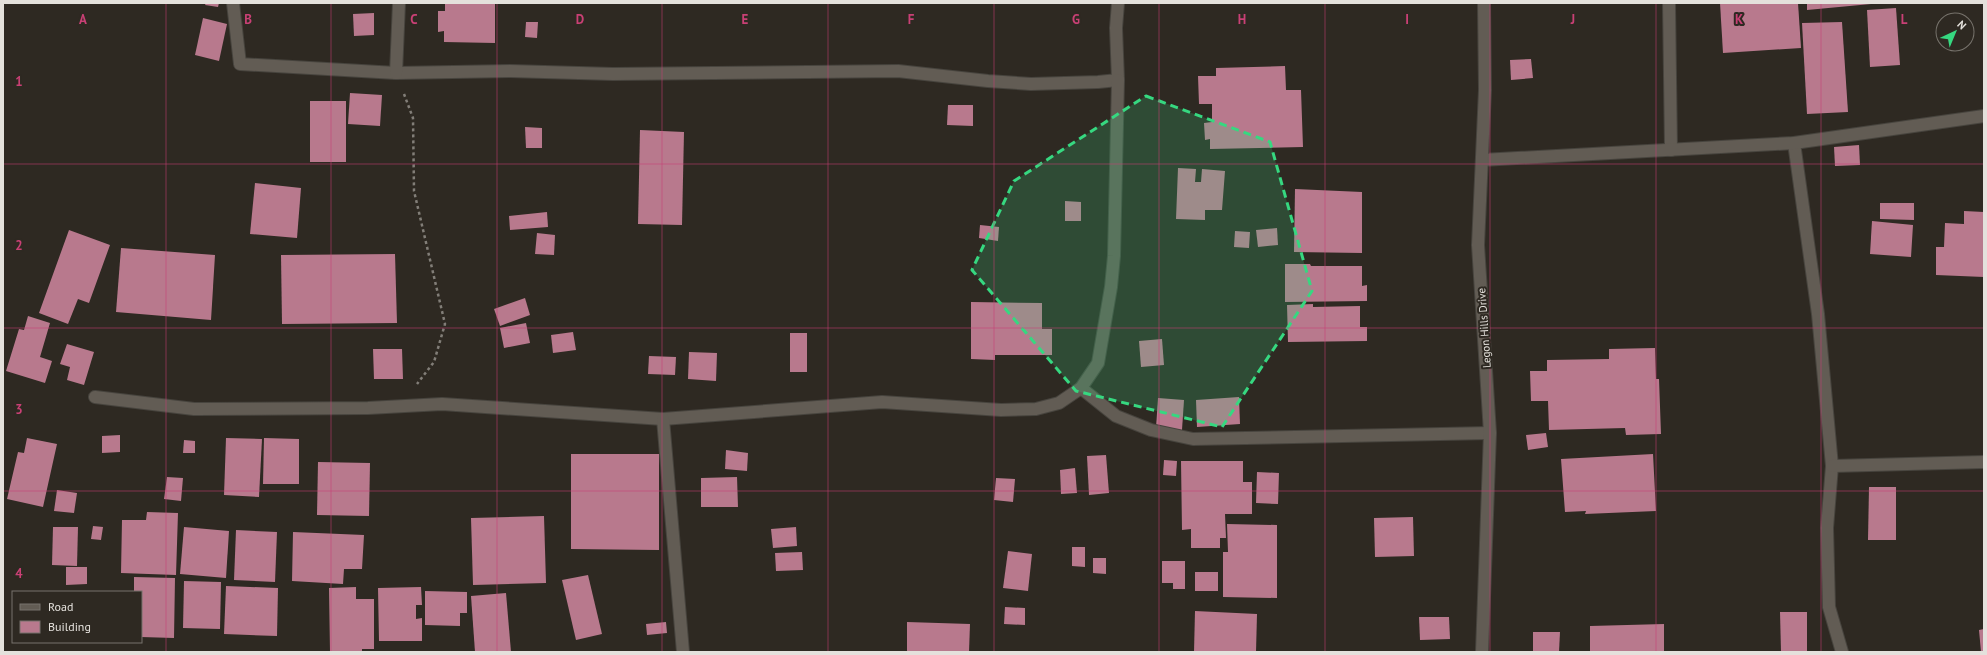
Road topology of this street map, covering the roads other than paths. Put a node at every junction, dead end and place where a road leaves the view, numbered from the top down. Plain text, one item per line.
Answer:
1 (233, 3) edge
2 (399, 3) edge
3 (1118, 3) edge
4 (1484, 3) edge
5 (1669, 3) edge
6 (396, 73) junction
7 (1118, 80) junction
8 (1984, 116) edge
9 (1794, 143) junction
10 (1671, 150) junction
11 (1482, 160) junction
12 (1081, 388) junction
13 (95, 397) dead end
14 (663, 419) junction
15 (1490, 433) junction
16 (1984, 462) edge
17 (1832, 466) junction
18 (683, 652) edge
19 (1482, 652) edge
20 (1842, 652) edge

1 - 6 street
2 - 6 street
3 - 7 street
4 - 11 street, Legon Hills Drive
5 - 10 street
6 - 7 street
7 - 12 street
8 - 9 street
9 - 10 street
9 - 17 street
10 - 11 street
11 - 15 street, Legon Hills Drive
12 - 14 street
12 - 15 street
13 - 14 street
14 - 18 street
15 - 19 street, Legon Hills Drive
16 - 17 street
17 - 20 street

